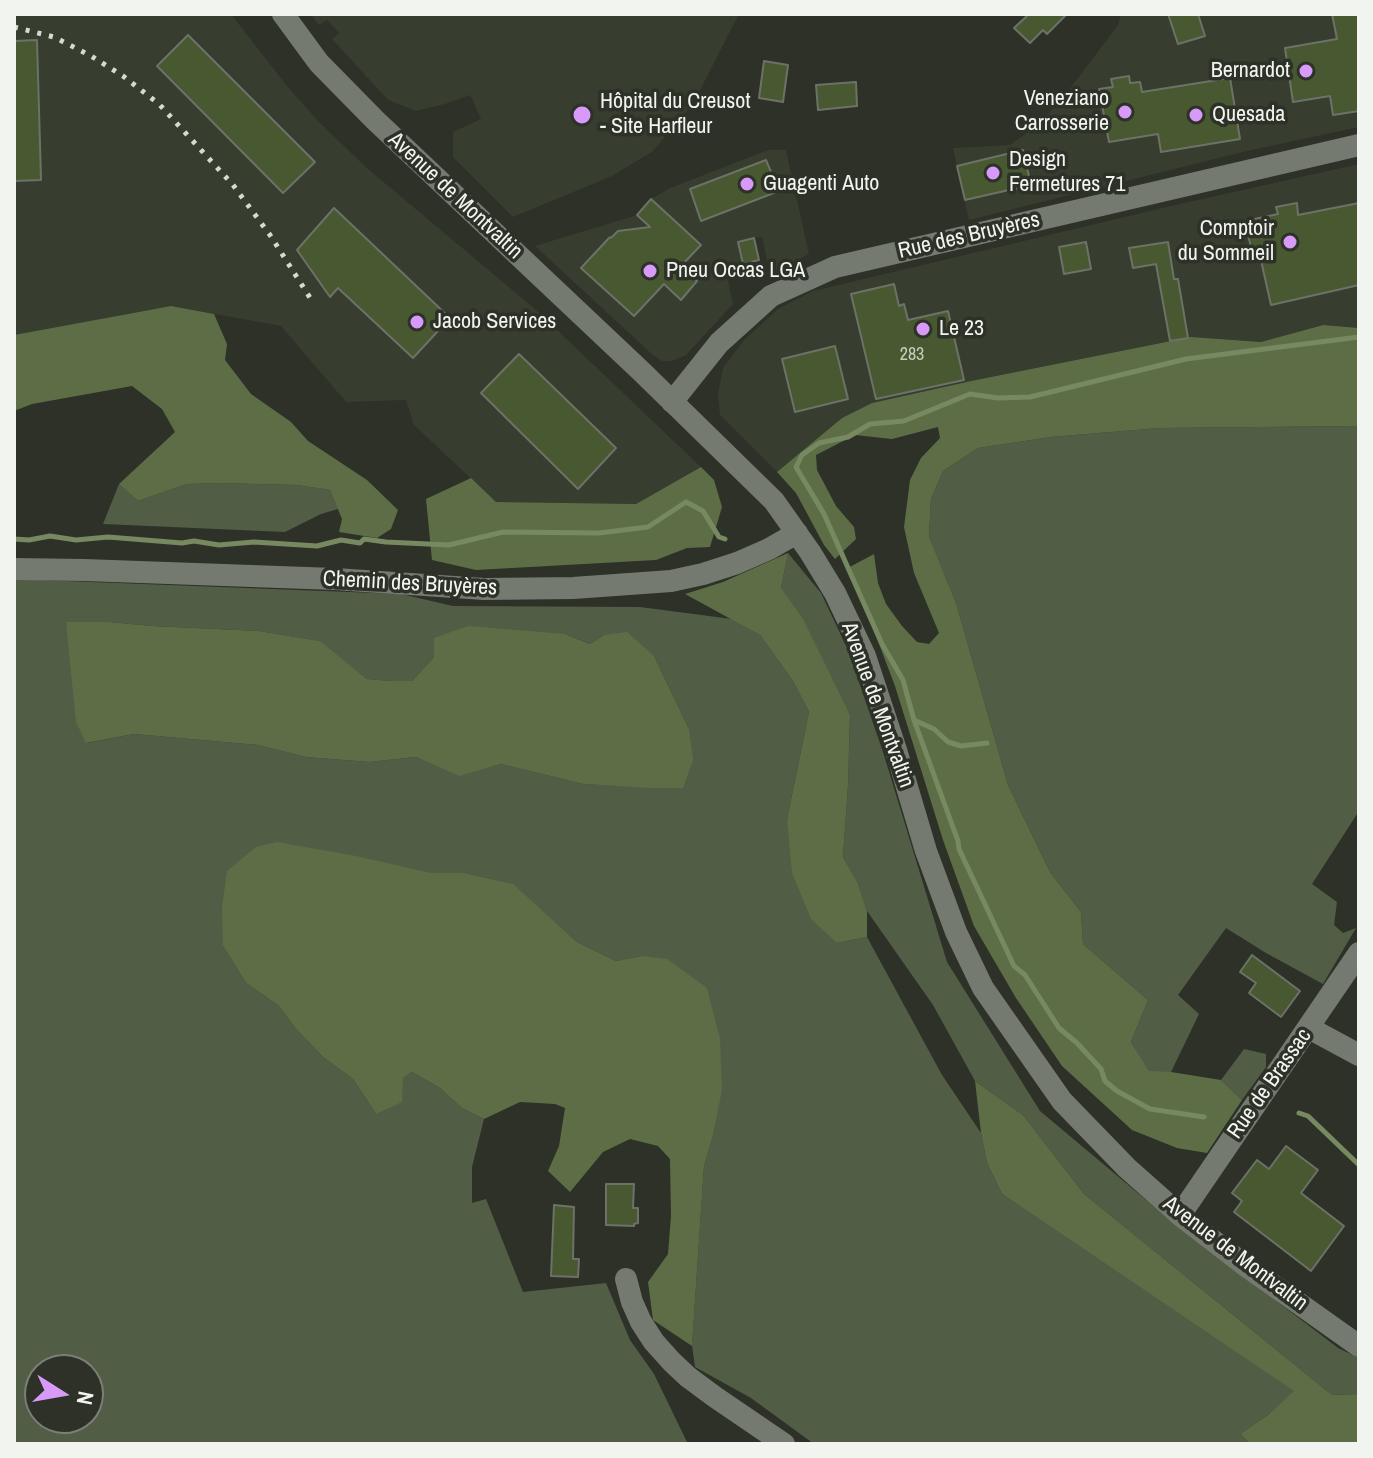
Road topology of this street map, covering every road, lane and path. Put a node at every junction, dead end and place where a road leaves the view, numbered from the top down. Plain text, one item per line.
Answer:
1 (283, 14) edge
2 (1359, 145) edge
3 (672, 402) junction
4 (797, 533) junction
5 (14, 569) edge
6 (1359, 953) edge
7 (1309, 1028) junction
8 (1359, 1055) edge
9 (1180, 1215) junction
10 (626, 1279) dead end
11 (1359, 1346) edge
12 (784, 1444) edge

1 - 3 street, Avenue de Montvaltin
2 - 3 street, Rue des Bruyères
3 - 4 street, Avenue de Montvaltin
4 - 5 street, Chemin des Bruyères
4 - 9 street, Avenue de Montvaltin
6 - 7 street, Rue de Brassac
7 - 8 street
7 - 9 street, Rue de Brassac
9 - 11 street, Avenue de Montvaltin
10 - 12 street

